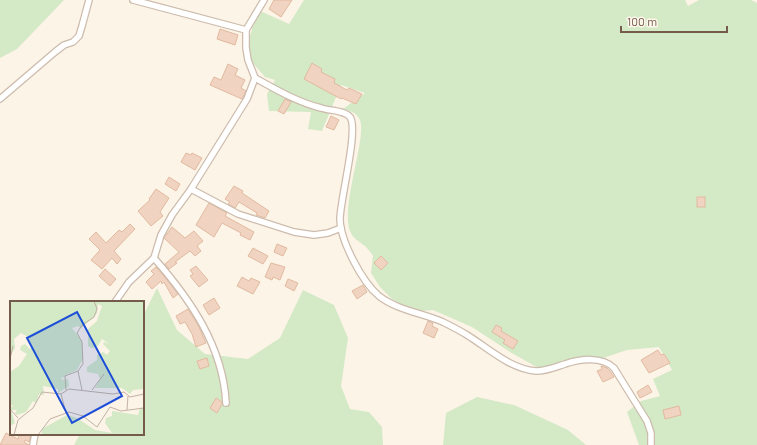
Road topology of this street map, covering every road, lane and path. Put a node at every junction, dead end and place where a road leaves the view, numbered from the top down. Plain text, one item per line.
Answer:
1 (89, 0) edge
2 (133, 0) edge
3 (264, 0) edge
4 (246, 30) junction
5 (255, 78) junction
6 (0, 98) edge
7 (191, 189) junction
8 (341, 228) junction
9 (154, 258) junction
10 (116, 301) edge
11 (226, 403) dead end
12 (35, 435) edge
13 (33, 445) edge
14 (651, 445) edge

1 - 6 street
2 - 4 street
3 - 4 street
4 - 5 street
5 - 7 street
5 - 8 street
7 - 8 street
7 - 9 street
8 - 14 street
9 - 10 street
9 - 11 street
12 - 13 street

